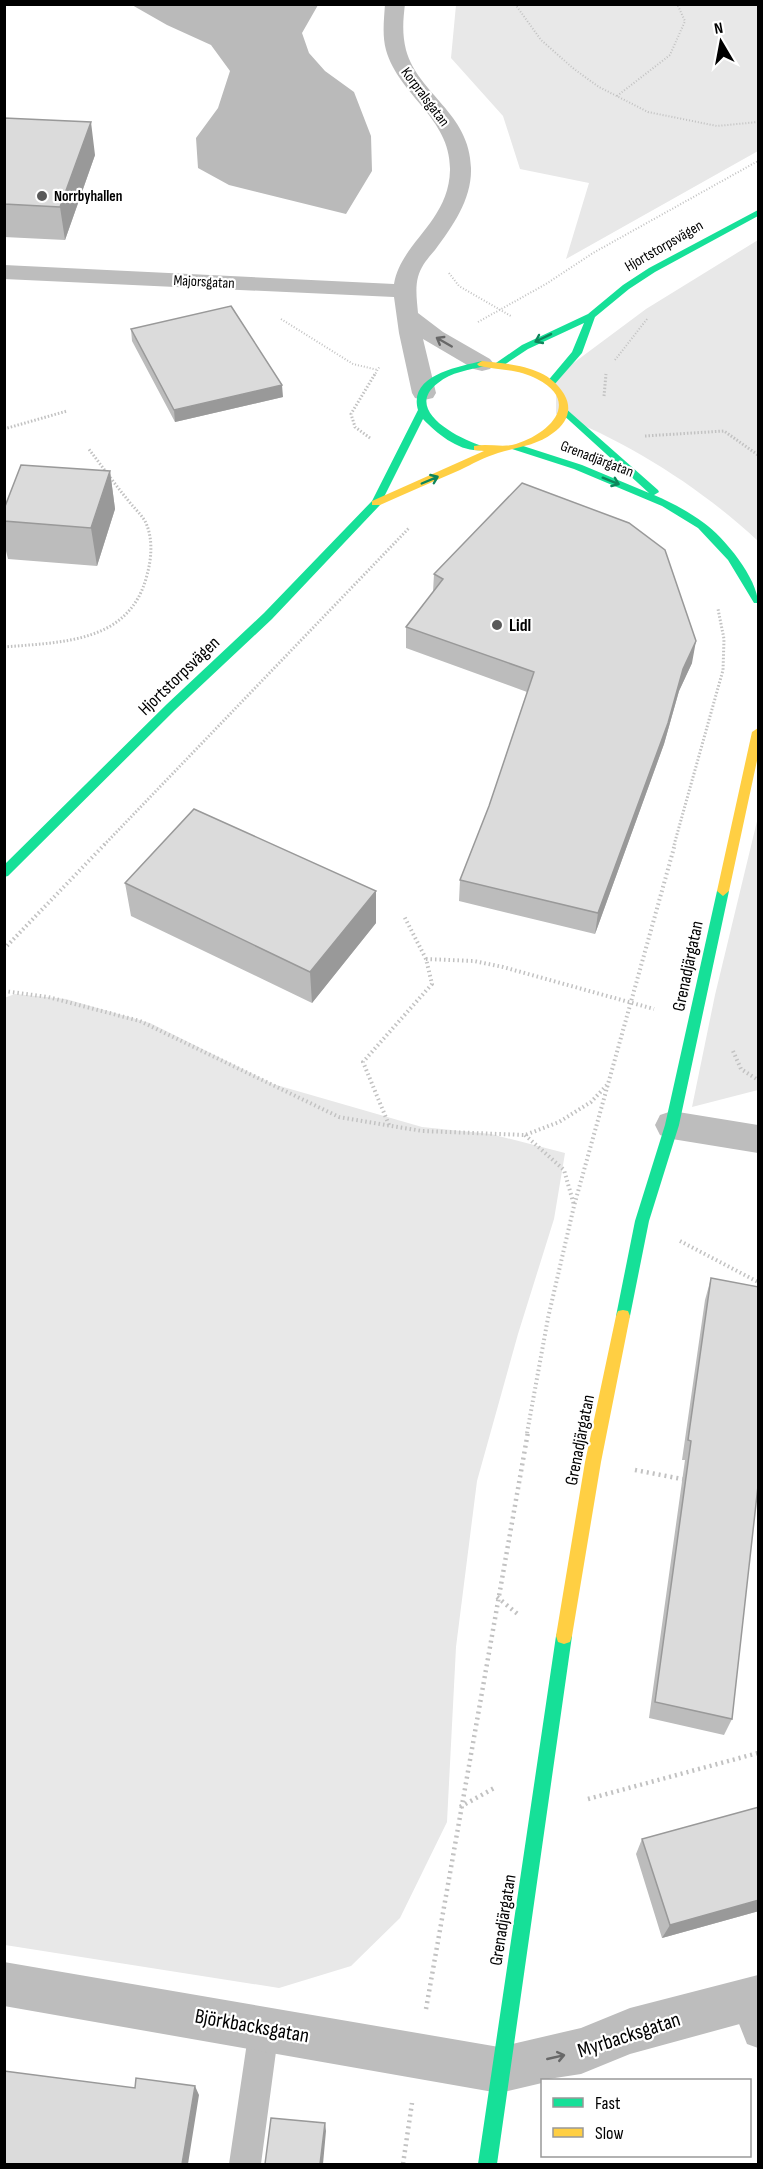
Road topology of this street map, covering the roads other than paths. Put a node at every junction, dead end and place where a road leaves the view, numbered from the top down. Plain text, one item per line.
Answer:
1 (395, 4) edge
2 (759, 213) edge
3 (4, 272) edge
4 (404, 291) junction
5 (591, 316) junction
6 (409, 317) junction
7 (490, 364) junction
8 (550, 383) junction
9 (423, 402) junction
10 (564, 410) junction
11 (516, 447) junction
12 (498, 449) junction
13 (376, 503) junction
14 (666, 504) junction
15 (759, 600) edge
16 (759, 732) edge
17 (4, 873) edge
18 (672, 1125) junction
19 (759, 1139) edge
20 (4, 1984) edge
21 (754, 2010) edge
22 (264, 2029) junction
23 (499, 2070) junction
24 (245, 2164) edge
25 (487, 2164) edge

1 - 4 street, Korpralsgatan
2 - 5 street, Hjortstorpsvägen
3 - 4 street, Majorsgatan
4 - 6 street, Korpralsgatan
5 -> 7 street, Hjortstorpsvägen
5 - 8 street
7 -> 6 street
6 - 9 street, Korpralsgatan
7 - 8 street, Hjortstorpsvägen
7 - 9 street, Hjortstorpsvägen
8 - 10 street
9 - 12 street, Hjortstorpsvägen
9 - 13 street, Hjortstorpsvägen
10 - 11 street, Hjortstorpsvägen
10 - 14 street, Grenadjärgatan
11 - 12 street, Hjortstorpsvägen
11 -> 14 street, Grenadjärgatan
13 -> 12 street, Hjortstorpsvägen
13 - 17 street, Hjortstorpsvägen
14 - 15 street, Grenadjärgatan
16 - 18 street, Grenadjärgatan
18 - 19 street
18 - 23 street, Grenadjärgatan
20 - 22 street, Björkbacksgatan
23 -> 21 street, Myrbacksgatan
22 - 23 street, Björkbacksgatan
22 - 24 lane
23 - 25 street, Grenadjärgatan

